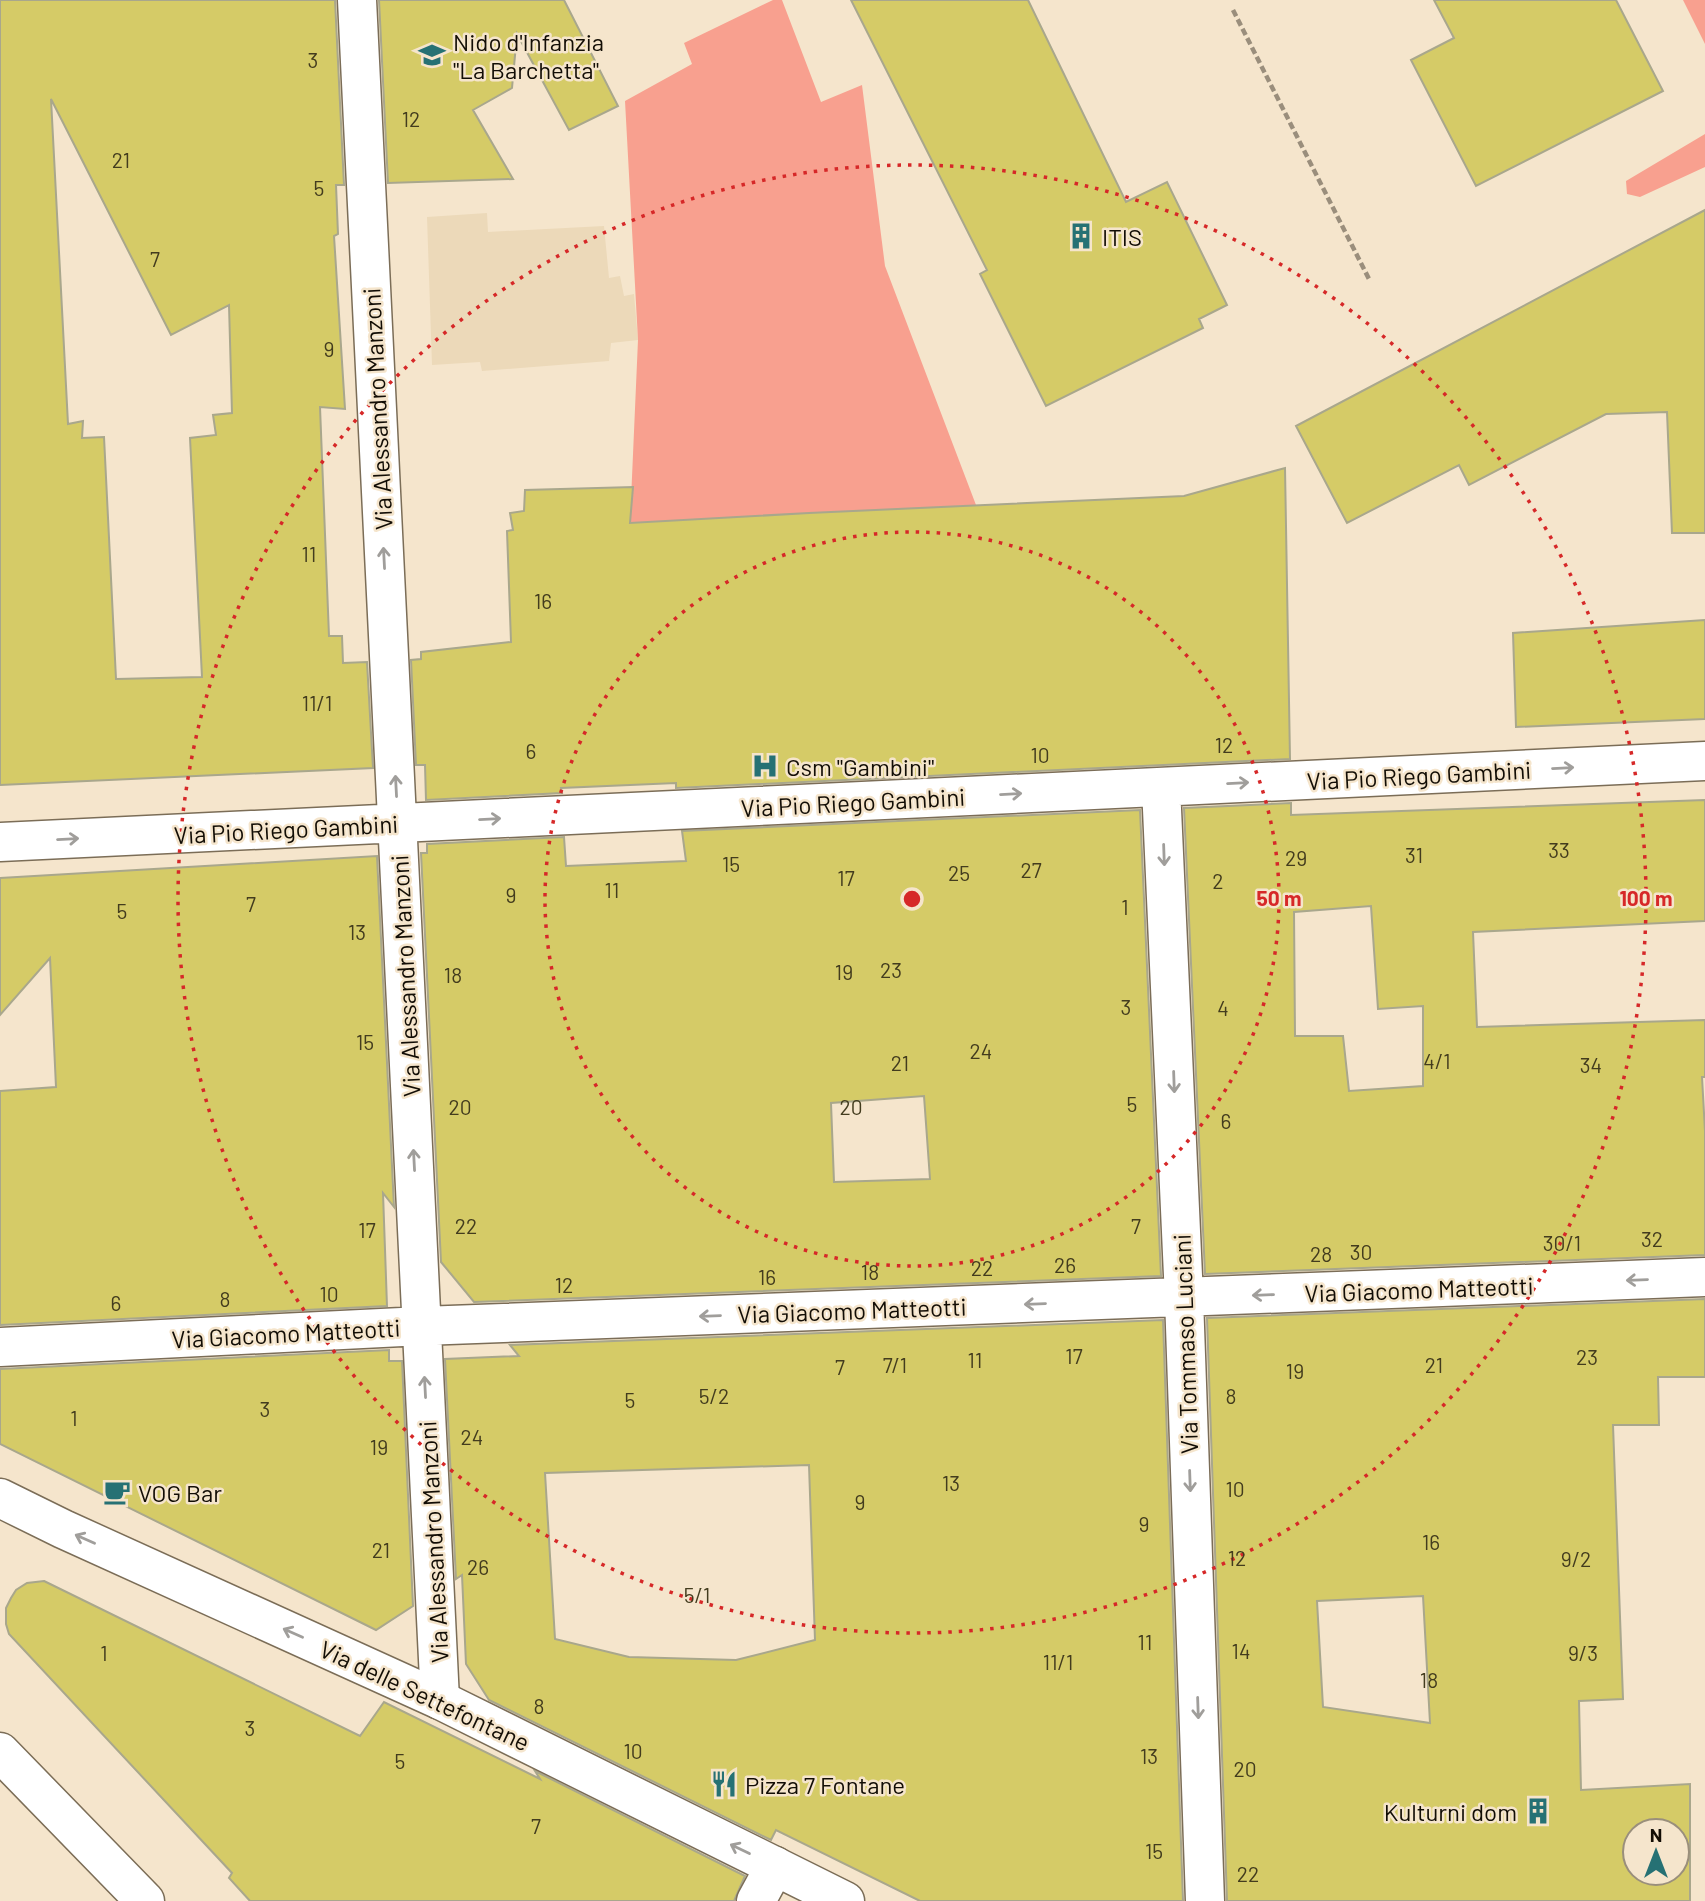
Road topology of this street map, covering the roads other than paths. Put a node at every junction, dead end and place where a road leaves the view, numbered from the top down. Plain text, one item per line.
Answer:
1 (357, 0) edge
2 (1705, 761) edge
3 (1161, 787) junction
4 (397, 824) junction
5 (0, 842) edge
6 (1705, 1277) edge
7 (1184, 1298) junction
8 (422, 1326) junction
9 (0, 1347) edge
10 (0, 1498) edge
11 (440, 1700) junction
12 (0, 1752) edge
13 (775, 1866) junction
14 (145, 1901) edge
15 (756, 1901) edge
16 (845, 1901) edge
17 (1205, 1901) edge

4 -> 1 street, Via Alessandro Manzoni
3 -> 2 street, Via Pio Riego Gambini
4 -> 3 street, Via Pio Riego Gambini
3 -> 7 street, Via Tommaso Luciani
5 -> 4 street, Via Pio Riego Gambini
8 -> 4 street, Via Alessandro Manzoni
6 -> 7 street, Via Giacomo Matteotti
7 -> 8 street, Via Giacomo Matteotti
7 -> 17 street, Via Tommaso Luciani
8 - 9 street, Via Giacomo Matteotti
11 -> 8 street, Via Alessandro Manzoni
11 -> 10 street, Via delle Settefontane
13 -> 11 street, Via delle Settefontane
12 - 14 street
13 - 15 street
13 - 16 street, Via delle Settefontane

